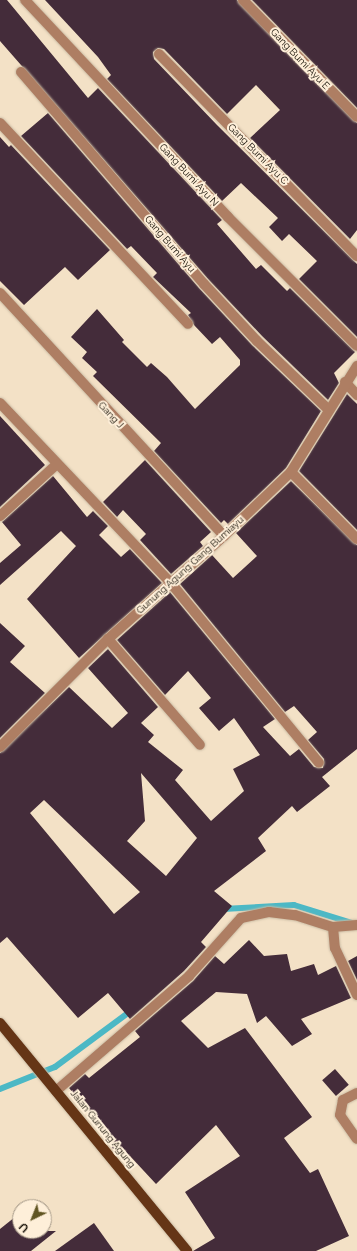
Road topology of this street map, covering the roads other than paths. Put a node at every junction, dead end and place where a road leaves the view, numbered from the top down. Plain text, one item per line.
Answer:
1 (25, 0) edge
2 (243, 0) edge
3 (159, 54) dead end
4 (21, 72) dead end
5 (357, 117) edge
6 (0, 123) edge
7 (357, 256) edge
8 (0, 293) edge
9 (188, 324) dead end
10 (357, 346) edge
11 (357, 366) edge
12 (345, 382) junction
13 (357, 395) edge
14 (0, 403) edge
15 (328, 409) junction
16 (57, 464) junction
17 (291, 472) junction
18 (0, 516) edge
19 (224, 536) junction
20 (357, 540) edge
21 (170, 582) junction
22 (108, 639) junction
23 (200, 744) dead end
24 (0, 747) edge
25 (319, 763) dead end
26 (357, 925) edge
27 (333, 927) junction
28 (357, 996) edge
29 (0, 1023) edge
30 (56, 1091) junction
31 (357, 1093) edge
32 (357, 1139) edge
33 (187, 1251) edge

1 - 10 street, Gang Bumi Ayu N
2 - 5 street, Gang Bumi Ayu E
3 - 7 street, Gang Bumi Ayu C
4 - 15 street, Gang Bumi Ayu
6 - 9 street
8 - 19 street, Gang J
11 - 12 street, Gunung Agung Gang Bumiayu
12 - 13 street
12 - 15 street, Gunung Agung Gang Bumiayu
14 - 16 street
15 - 17 street, Gunung Agung Gang Bumiayu
16 - 18 street
16 - 21 street
17 - 19 street, Gunung Agung Gang Bumiayu
17 - 20 street
19 - 21 street, Gunung Agung Gang Bumiayu
21 - 22 street, Gunung Agung Gang Bumiayu
21 - 25 street
22 - 23 street
22 - 24 street, Gunung Agung Gang Bumiayu
26 - 27 street
27 - 28 street
27 - 30 street
29 - 30 main road, Jalan Gunung Agung
30 - 33 main road, Jalan Gunung Agung
31 - 32 street

